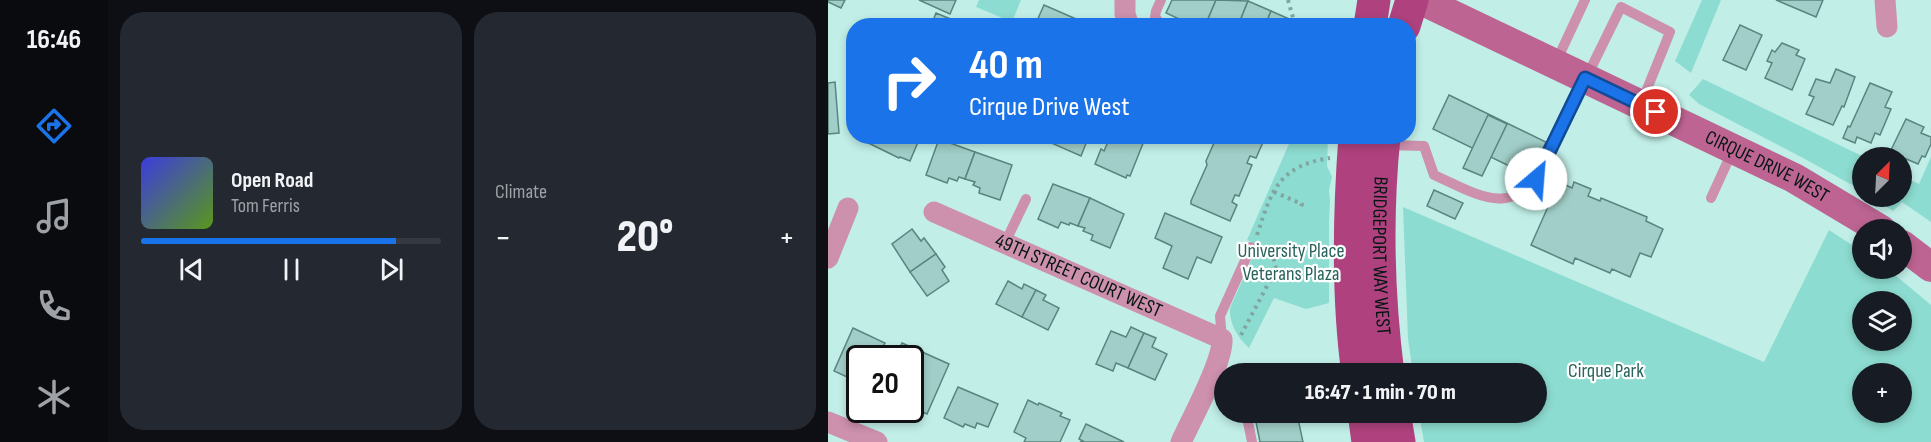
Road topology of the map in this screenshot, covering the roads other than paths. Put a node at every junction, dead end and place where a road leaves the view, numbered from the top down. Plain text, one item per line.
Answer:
1 (1125, 0) edge
2 (1161, 0) edge
3 (1374, 0) edge
4 (1412, 0) edge
5 (1422, 0) edge
6 (1586, 0) edge
7 (1885, 0) edge
8 (1126, 18) edge
9 (1156, 18) edge
10 (1371, 18) edge
11 (1406, 18) edge
12 (1887, 27) dead end
13 (1555, 64) junction
14 (1585, 78) junction
15 (1641, 105) junction
16 (1363, 144) edge
17 (1733, 149) junction
18 (1711, 198) dead end
19 (1026, 199) dead end
20 (849, 208) dead end
21 (934, 212) dead end
22 (1863, 219) edge
23 (1005, 243) junction
24 (1251, 247) dead end
25 (1912, 253) edge
26 (828, 258) edge
27 (1931, 267) edge
28 (1222, 342) junction
29 (1373, 363) edge
30 (828, 422) edge
31 (1248, 423) edge
32 (1365, 423) edge
33 (1396, 423) edge
34 (877, 442) edge
35 (1181, 442) edge
36 (1252, 442) edge
37 (1368, 442) edge
38 (1399, 442) edge

1 - 8 street
2 - 9 lane
3 - 10 main road
4 - 11 main road
5 - 13 main road, CIRQUE DRIVE WEST
6 - 13 lane
7 - 12 street
13 - 14 main road, CIRQUE DRIVE WEST
14 - 15 main road, CIRQUE DRIVE WEST
14 - 15 lane
14 - 16 lane
15 - 17 main road, CIRQUE DRIVE WEST
16 - 29 main road, BRIDGEPORT WAY WEST
17 - 18 lane
17 - 22 main road, CIRQUE DRIVE WEST
19 - 23 lane
20 - 26 street
21 - 23 street, 49TH STREET COURT WEST
23 - 28 street, 49TH STREET COURT WEST
24 - 28 lane
25 - 27 main road
28 - 35 street
30 - 34 street
31 - 36 lane
32 - 37 main road
33 - 38 main road

